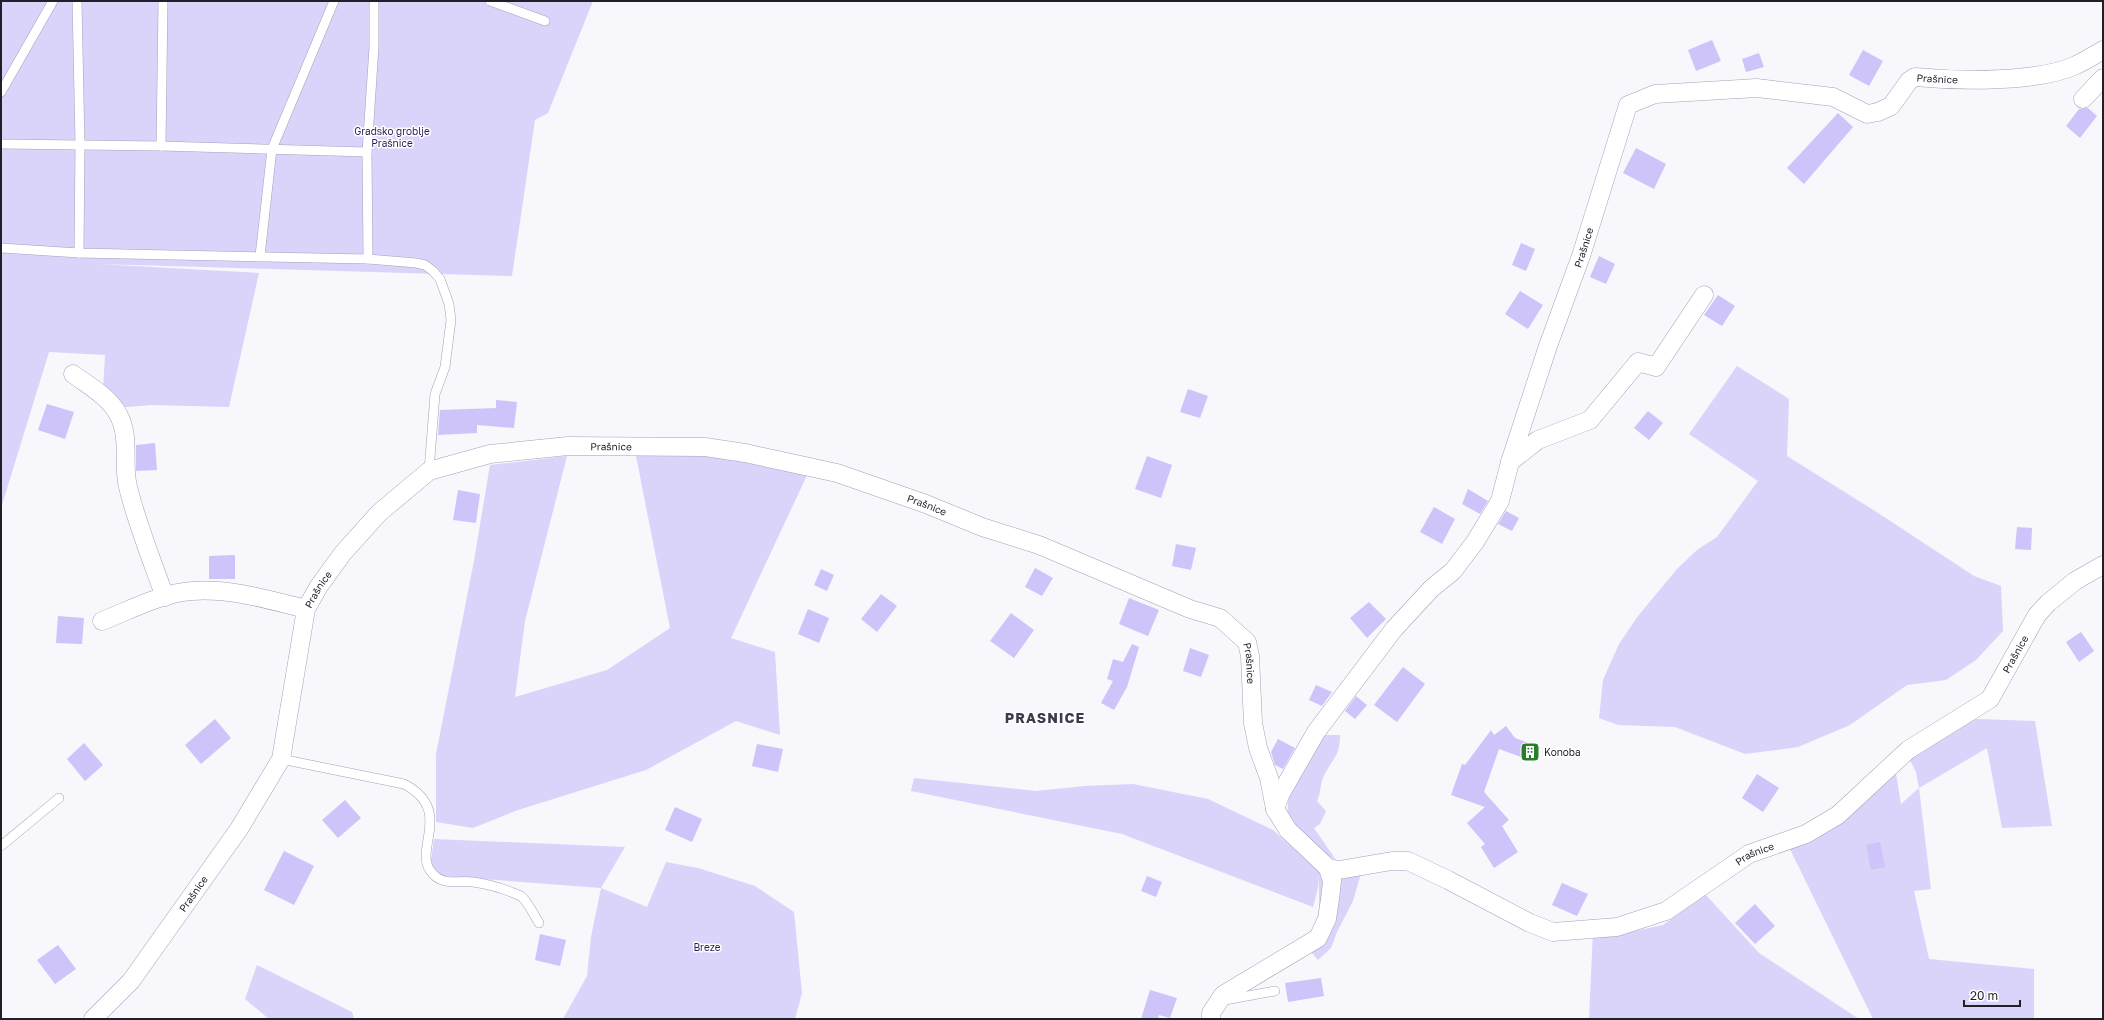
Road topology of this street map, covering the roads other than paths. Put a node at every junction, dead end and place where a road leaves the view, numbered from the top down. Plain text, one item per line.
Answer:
1 (53, 1) edge
2 (77, 1) edge
3 (164, 1) edge
4 (334, 1) edge
5 (374, 1) edge
6 (490, 1) edge
7 (545, 20) dead end
8 (2103, 50) edge
9 (2103, 78) edge
10 (1, 92) edge
11 (2084, 99) dead end
12 (1, 144) edge
13 (80, 144) junction
14 (161, 146) junction
15 (272, 149) junction
16 (367, 152) junction
17 (1, 248) edge
18 (79, 253) junction
19 (260, 256) junction
20 (368, 259) junction
21 (1704, 295) dead end
22 (73, 374) dead end
23 (1510, 462) junction
24 (429, 471) junction
25 (2103, 565) edge
26 (165, 597) junction
27 (306, 609) junction
28 (102, 621) dead end
29 (281, 759) junction
30 (59, 798) dead end
31 (1274, 809) junction
32 (1, 846) edge
33 (1328, 868) junction
34 (540, 922) dead end
35 (1275, 991) dead end
36 (1220, 1001) junction
37 (94, 1019) edge
38 (1211, 1019) edge

1 - 10 lane
2 - 13 lane
3 - 14 lane
4 - 15 lane
5 - 16 lane
6 - 7 lane
8 - 23 street, Prašnice
9 - 11 street
12 - 13 lane
13 - 14 lane
13 - 18 lane
14 - 15 lane
15 - 16 lane
15 - 19 lane
16 - 20 lane
17 - 18 lane
18 - 19 lane
19 - 20 lane
20 - 24 lane
21 - 23 street
22 - 26 street
23 - 31 street, Prašnice
24 - 27 street, Prašnice
24 - 31 street, Prašnice
25 - 33 street, Prašnice
26 - 27 street
26 - 28 street
27 - 29 street, Prašnice
29 - 34 lane
29 - 37 street, Prašnice
30 - 32 lane
31 - 33 street, Prašnice
33 - 36 street
35 - 36 lane
36 - 38 street

